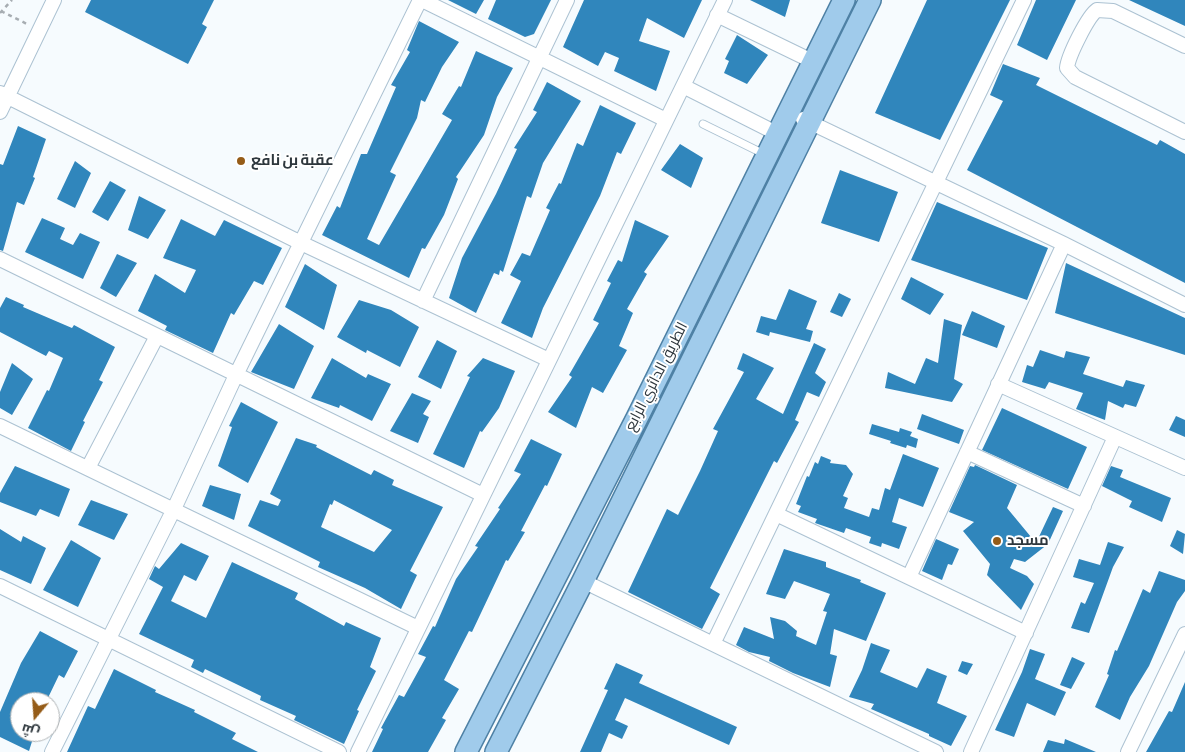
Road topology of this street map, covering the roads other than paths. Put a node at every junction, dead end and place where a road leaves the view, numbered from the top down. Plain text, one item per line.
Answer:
1 (54, 0) edge
2 (421, 0) edge
3 (567, 0) edge
4 (725, 0) edge
5 (844, 0) edge
6 (870, 0) edge
7 (1024, 0) edge
8 (717, 15) junction
9 (1185, 46) edge
10 (540, 57) junction
11 (814, 62) junction
12 (683, 86) junction
13 (4, 95) edge
14 (0, 112) edge
15 (789, 112) junction
16 (666, 120) junction
17 (811, 123) junction
18 (703, 124) dead end
19 (1185, 132) edge
20 (778, 134) junction
21 (767, 155) junction
22 (936, 183) junction
23 (301, 243) junction
24 (1064, 244) junction
25 (0, 259) edge
26 (423, 301) junction
27 (1185, 305) edge
28 (157, 336) junction
29 (549, 360) junction
30 (236, 375) junction
31 (998, 384) junction
32 (0, 426) edge
33 (1115, 437) junction
34 (967, 452) junction
35 (88, 468) junction
36 (1185, 468) edge
37 (483, 495) junction
38 (1084, 506) junction
39 (174, 509) junction
40 (776, 514) junction
41 (908, 576) junction
42 (583, 581) junction
43 (0, 586) edge
44 (418, 628) junction
45 (1026, 632) junction
46 (1185, 634) edge
47 (110, 639) junction
48 (713, 644) junction
49 (52, 752) edge
50 (339, 752) edge
51 (358, 752) edge
52 (466, 752) edge
53 (496, 752) edge
54 (936, 752) edge
55 (971, 752) edge
56 (1128, 752) edge

1 - 13 street
2 - 10 street
2 - 23 street
3 - 10 street
4 - 8 street
5 - 11 main road, الطريق الدائري الرابع
6 - 17 main road, الطريق الدائري الرابع
7 - 22 street
8 - 11 street
8 - 12 street
9 - 19 street
10 - 16 street
10 - 26 street
11 - 15 main road, الطريق الدائري الرابع
12 - 16 street
12 - 20 street
13 - 14 street
13 - 23 street
15 - 17 street
15 - 20 main road, الطريق الدائري الرابع
16 - 29 street
17 - 22 street
17 - 42 main road, الطريق الدائري الرابع
18 - 21 lane
20 - 21 main road, الطريق الدائري الرابع
21 - 52 main road, الطريق الدائري الرابع
22 - 24 street
22 - 40 street
23 - 26 street
23 - 30 street
24 - 27 street
24 - 31 street
25 - 28 street
26 - 29 street
28 - 30 street
28 - 35 street
29 - 37 street
30 - 37 street
30 - 39 street
31 - 33 street
31 - 34 street
32 - 35 street
33 - 36 street
33 - 38 street
34 - 38 street
34 - 41 street
35 - 39 street
37 - 44 street
38 - 45 street
39 - 44 street
39 - 47 street
40 - 41 street
40 - 48 street
41 - 45 street
42 - 48 street
42 - 53 main road, الطريق الدائري الرابع
43 - 47 street
44 - 51 street
45 - 55 street
46 - 56 street
47 - 49 street
47 - 50 street
48 - 54 street

